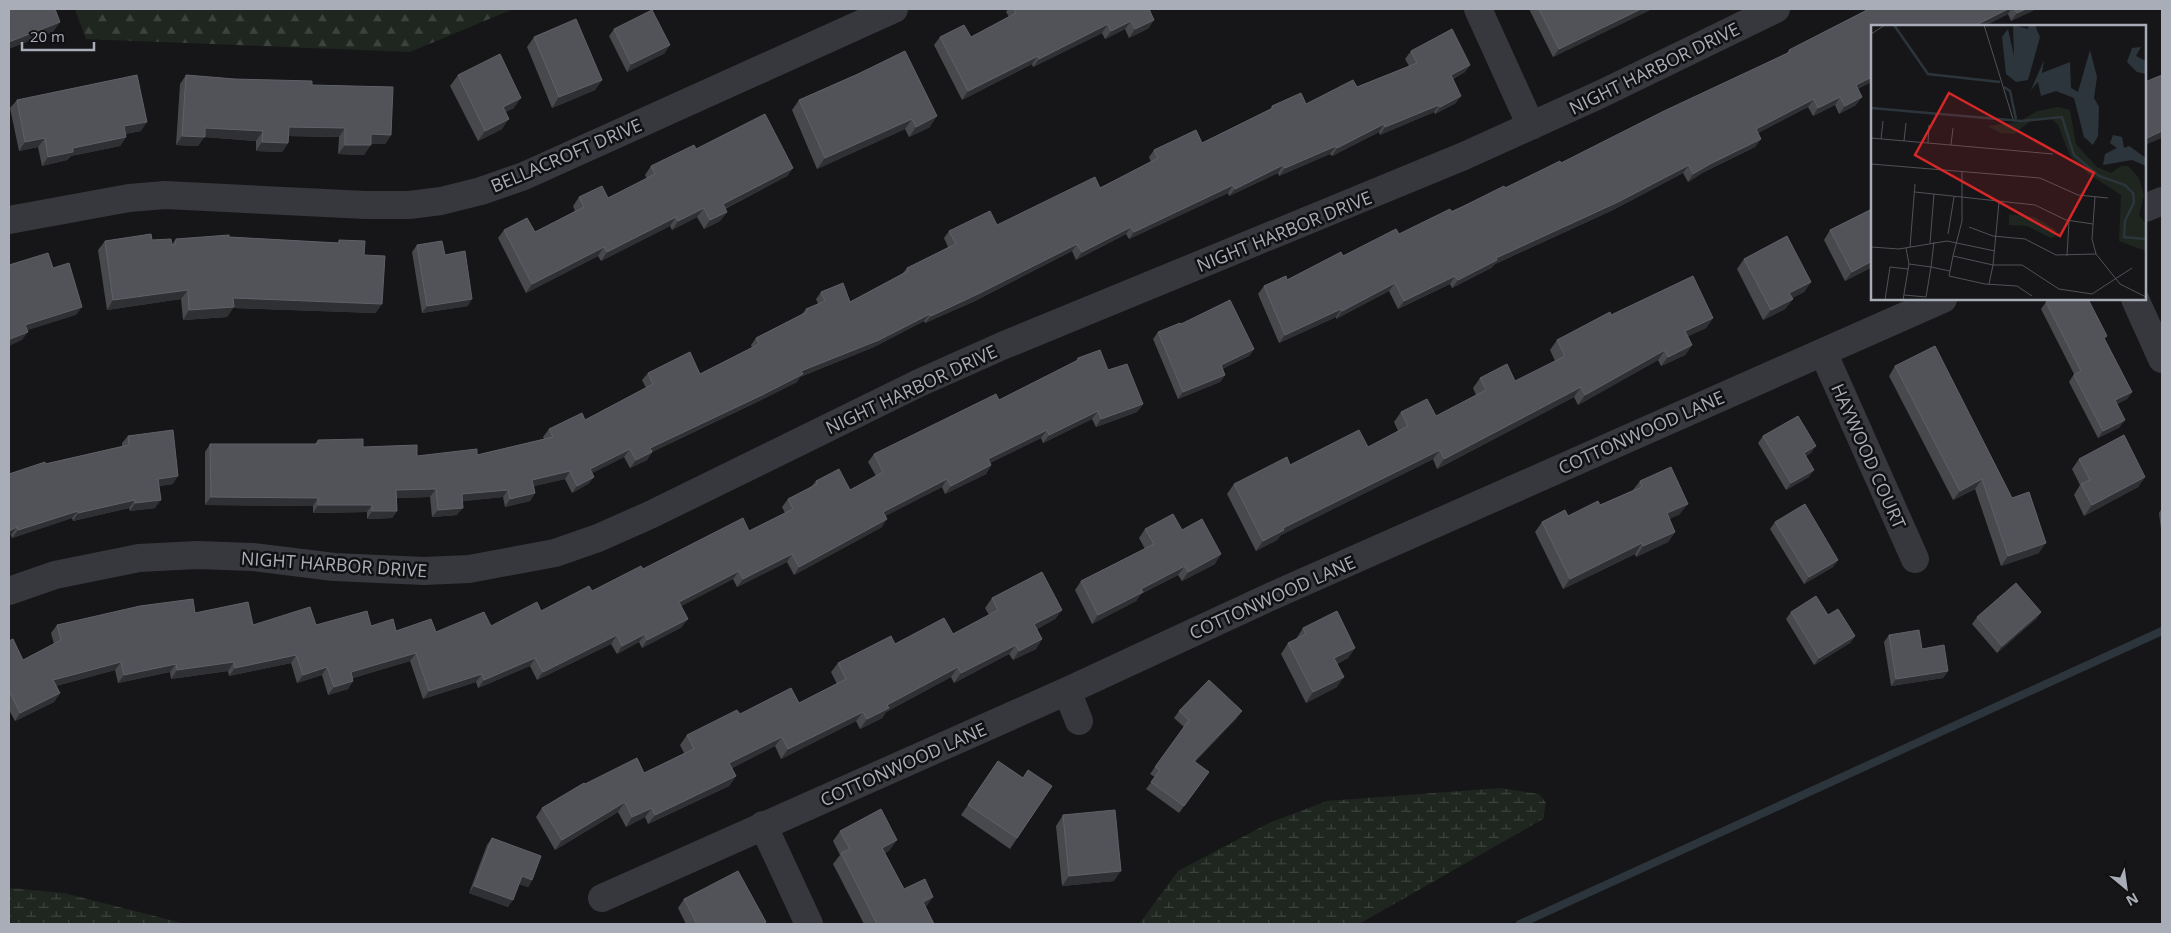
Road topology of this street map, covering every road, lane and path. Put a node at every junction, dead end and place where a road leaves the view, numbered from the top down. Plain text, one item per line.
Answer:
1 (894, 9) edge
2 (1478, 9) edge
3 (1776, 9) edge
4 (1531, 126) junction
5 (2162, 201) edge
6 (2146, 208) edge
7 (9, 220) edge
8 (1941, 300) edge
9 (2135, 300) edge
10 (1823, 352) junction
11 (2162, 359) edge
12 (1915, 559) dead end
13 (9, 591) edge
14 (1067, 691) junction
15 (1079, 721) dead end
16 (763, 825) junction
17 (602, 898) dead end
18 (809, 924) edge

1 - 7 street, BELLACROFT DRIVE
2 - 4 street
3 - 4 street, NIGHT HARBOR DRIVE
4 - 13 street, NIGHT HARBOR DRIVE
5 - 6 street
8 - 10 street, COTTONWOOD LANE
9 - 11 street
10 - 12 street, HAYWOOD COURT
10 - 14 street, COTTONWOOD LANE
14 - 15 street
14 - 16 street, COTTONWOOD LANE
16 - 17 street, COTTONWOOD LANE
16 - 18 street

